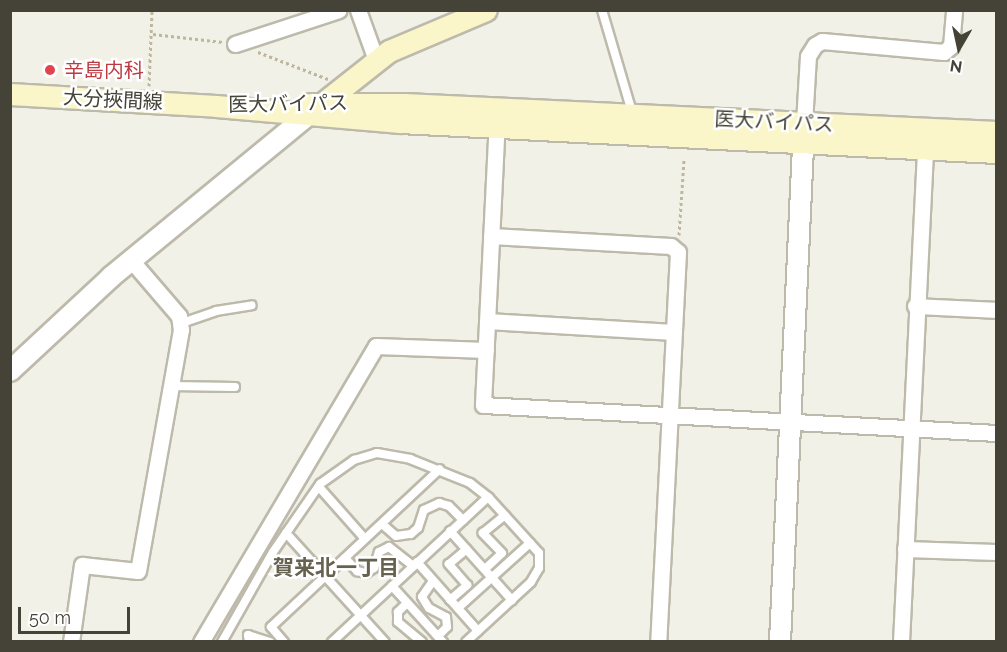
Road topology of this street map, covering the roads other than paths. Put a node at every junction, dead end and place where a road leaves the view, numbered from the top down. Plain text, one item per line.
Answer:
1 (339, 10) edge
2 (358, 10) edge
3 (486, 10) edge
4 (602, 10) edge
5 (954, 10) edge
6 (235, 44) dead end
7 (376, 60) junction
8 (10, 94) edge
9 (216, 106) joint
10 (316, 109) junction
11 (633, 115) junction
12 (497, 118) junction
13 (996, 132) edge
14 (804, 133) junction
15 (924, 148) junction
16 (996, 152) edge
17 (491, 236) junction
18 (131, 260) junction
19 (252, 305) dead end
20 (915, 306) junction
21 (996, 310) edge
22 (487, 321) junction
23 (182, 322) junction
24 (674, 332) junction
25 (486, 350) junction
26 (10, 370) edge
27 (171, 386) junction
28 (235, 387) dead end
29 (669, 415) junction
30 (790, 422) junction
31 (910, 428) junction
32 (996, 433) edge
33 (440, 469) junction
34 (319, 487) junction
35 (488, 497) junction
36 (505, 515) junction
37 (463, 519) junction
38 (382, 524) junction
39 (450, 531) junction
40 (286, 533) junction
41 (365, 539) junction
42 (530, 543) junction
43 (467, 549) junction
44 (905, 549) junction
45 (996, 552) edge
46 (345, 558) junction
47 (415, 564) junction
48 (485, 569) junction
49 (326, 576) junction
50 (492, 577) junction
51 (433, 581) junction
52 (392, 586) junction
53 (450, 600) junction
54 (513, 600) junction
55 (407, 603) junction
56 (458, 608) junction
57 (361, 615) junction
58 (478, 630) junction
59 (440, 639) edge
60 (223, 641) edge
61 (71, 642) edge
62 (201, 642) edge
63 (249, 642) edge
64 (270, 642) edge
65 (284, 642) edge
66 (332, 642) edge
67 (385, 642) edge
68 (422, 642) edge
69 (466, 642) edge
70 (658, 642) edge
71 (780, 642) edge
72 (901, 642) edge

1 - 6 street
2 - 7 street
3 - 7 main road
4 - 11 lane
5 - 14 street
7 - 10 main road
8 - 9 main road, 大分挾間線
9 - 10 main road, 医大バイパス
10 - 12 main road, 医大バイパス
10 - 18 street
11 - 12 main road, 医大バイパス
11 - 14 main road, 医大バイパス
12 - 14 main road, 医大バイパス
12 - 17 street
13 - 14 main road, 医大バイパス
14 - 15 main road, 医大バイパス
14 - 30 street
15 - 16 main road, 医大バイパス
15 - 20 street
17 - 22 street
17 - 24 street
18 - 23 street
18 - 26 street
19 - 23 lane
20 - 21 street
20 - 31 street
22 - 24 street
22 - 25 street
23 - 27 street
24 - 29 street
25 - 29 street
25 - 62 street
27 - 28 lane
27 - 61 street
29 - 30 street
29 - 70 street
30 - 31 street
30 - 71 street
31 - 32 street
31 - 44 street
33 - 34 lane
33 - 35 lane
33 - 38 lane
34 - 40 lane
34 - 41 lane
35 - 36 lane
35 - 37 lane
36 - 42 lane
36 - 48 lane
37 - 38 lane
37 - 39 lane
38 - 41 lane
39 - 43 lane
39 - 47 lane
40 - 49 lane
40 - 60 lane
41 - 46 lane
42 - 50 lane
42 - 54 lane
43 - 48 lane
43 - 53 lane
44 - 45 street
44 - 72 street
46 - 47 lane
46 - 49 lane
47 - 51 lane
47 - 52 lane
48 - 50 lane
49 - 57 lane
49 - 65 lane
50 - 54 lane
50 - 56 lane
51 - 53 lane
51 - 59 lane
52 - 55 lane
52 - 57 lane
53 - 56 lane
54 - 58 lane
55 - 59 lane
55 - 68 lane
56 - 58 lane
57 - 66 lane
57 - 67 lane
58 - 69 lane
63 - 64 lane

